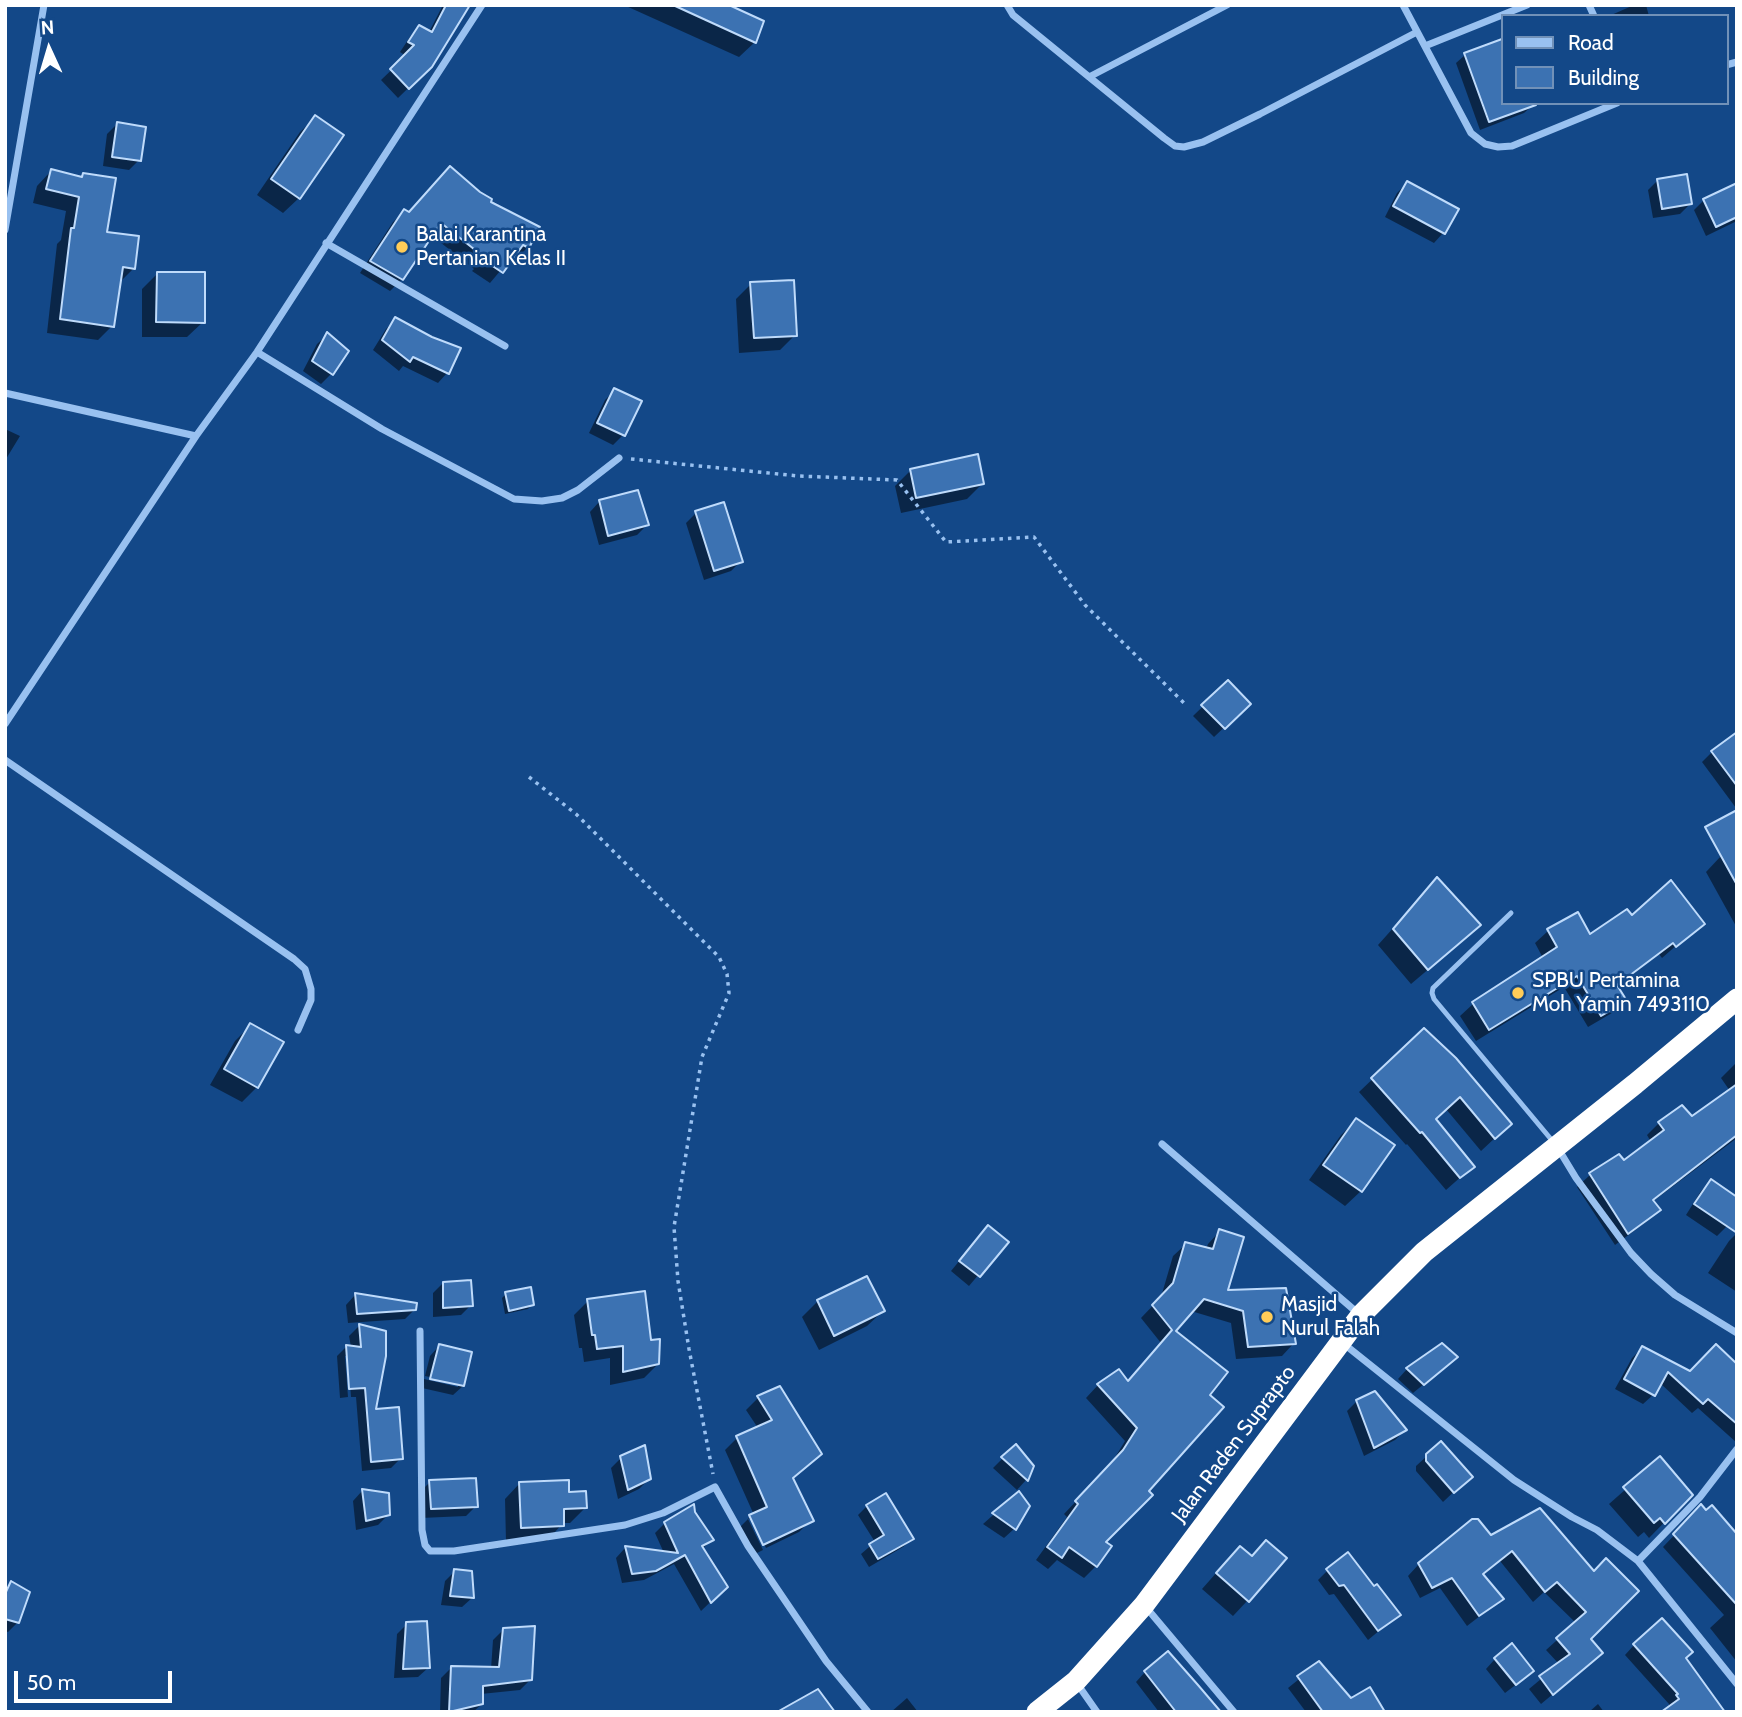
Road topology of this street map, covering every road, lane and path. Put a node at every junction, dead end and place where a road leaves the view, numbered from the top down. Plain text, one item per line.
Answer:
1 (44, 5) edge
2 (482, 5) edge
3 (1007, 5) edge
4 (1227, 5) edge
5 (1403, 5) edge
6 (1527, 5) edge
7 (1505, 14) edge
8 (1500, 16) edge
9 (1417, 32) junction
10 (1425, 46) junction
11 (1089, 76) junction
12 (1612, 105) edge
13 (5, 230) edge
14 (326, 243) junction
15 (505, 346) dead end
16 (257, 352) junction
17 (5, 393) edge
18 (196, 436) junction
19 (619, 458) joint
20 (1184, 703) dead end
21 (5, 724) edge
22 (5, 760) edge
23 (528, 777) dead end
24 (1511, 913) dead end
25 (1737, 999) edge
26 (298, 1030) dead end
27 (1162, 1144) dead end
28 (1557, 1146) junction
29 (1361, 1315) junction
30 (420, 1331) dead end
31 (1737, 1334) edge
32 (1341, 1342) junction
33 (1737, 1448) edge
34 (716, 1487) junction
35 (1638, 1561) junction
36 (1144, 1605) junction
37 (1076, 1681) junction
38 (1737, 1684) edge
39 (868, 1712) edge
40 (1037, 1712) edge
41 (1097, 1712) edge
42 (1234, 1712) edge

1 - 13 street
2 - 14 street
3 - 11 street
4 - 11 street
5 - 9 street
6 - 7 street
8 - 10 street
9 - 10 street
9 - 11 street
10 - 12 street
14 - 15 street
14 - 16 street
16 - 18 street
16 - 19 street
17 - 18 street
18 - 21 street
19 - 20 path
22 - 26 street
23 - 34 path
24 - 28 lane
25 - 28 highway, Jalan Raden Suprapto
27 - 29 street
28 - 29 highway, Jalan Raden Suprapto
28 - 31 street
29 - 32 highway, Jalan Raden Suprapto
30 - 34 street
32 - 35 street
32 - 36 highway, Jalan Raden Suprapto
33 - 35 street
34 - 39 street
35 - 38 street
36 - 37 highway, Jalan Raden Suprapto
36 - 42 street
37 - 40 highway, Jalan Raden Suprapto
37 - 41 street

